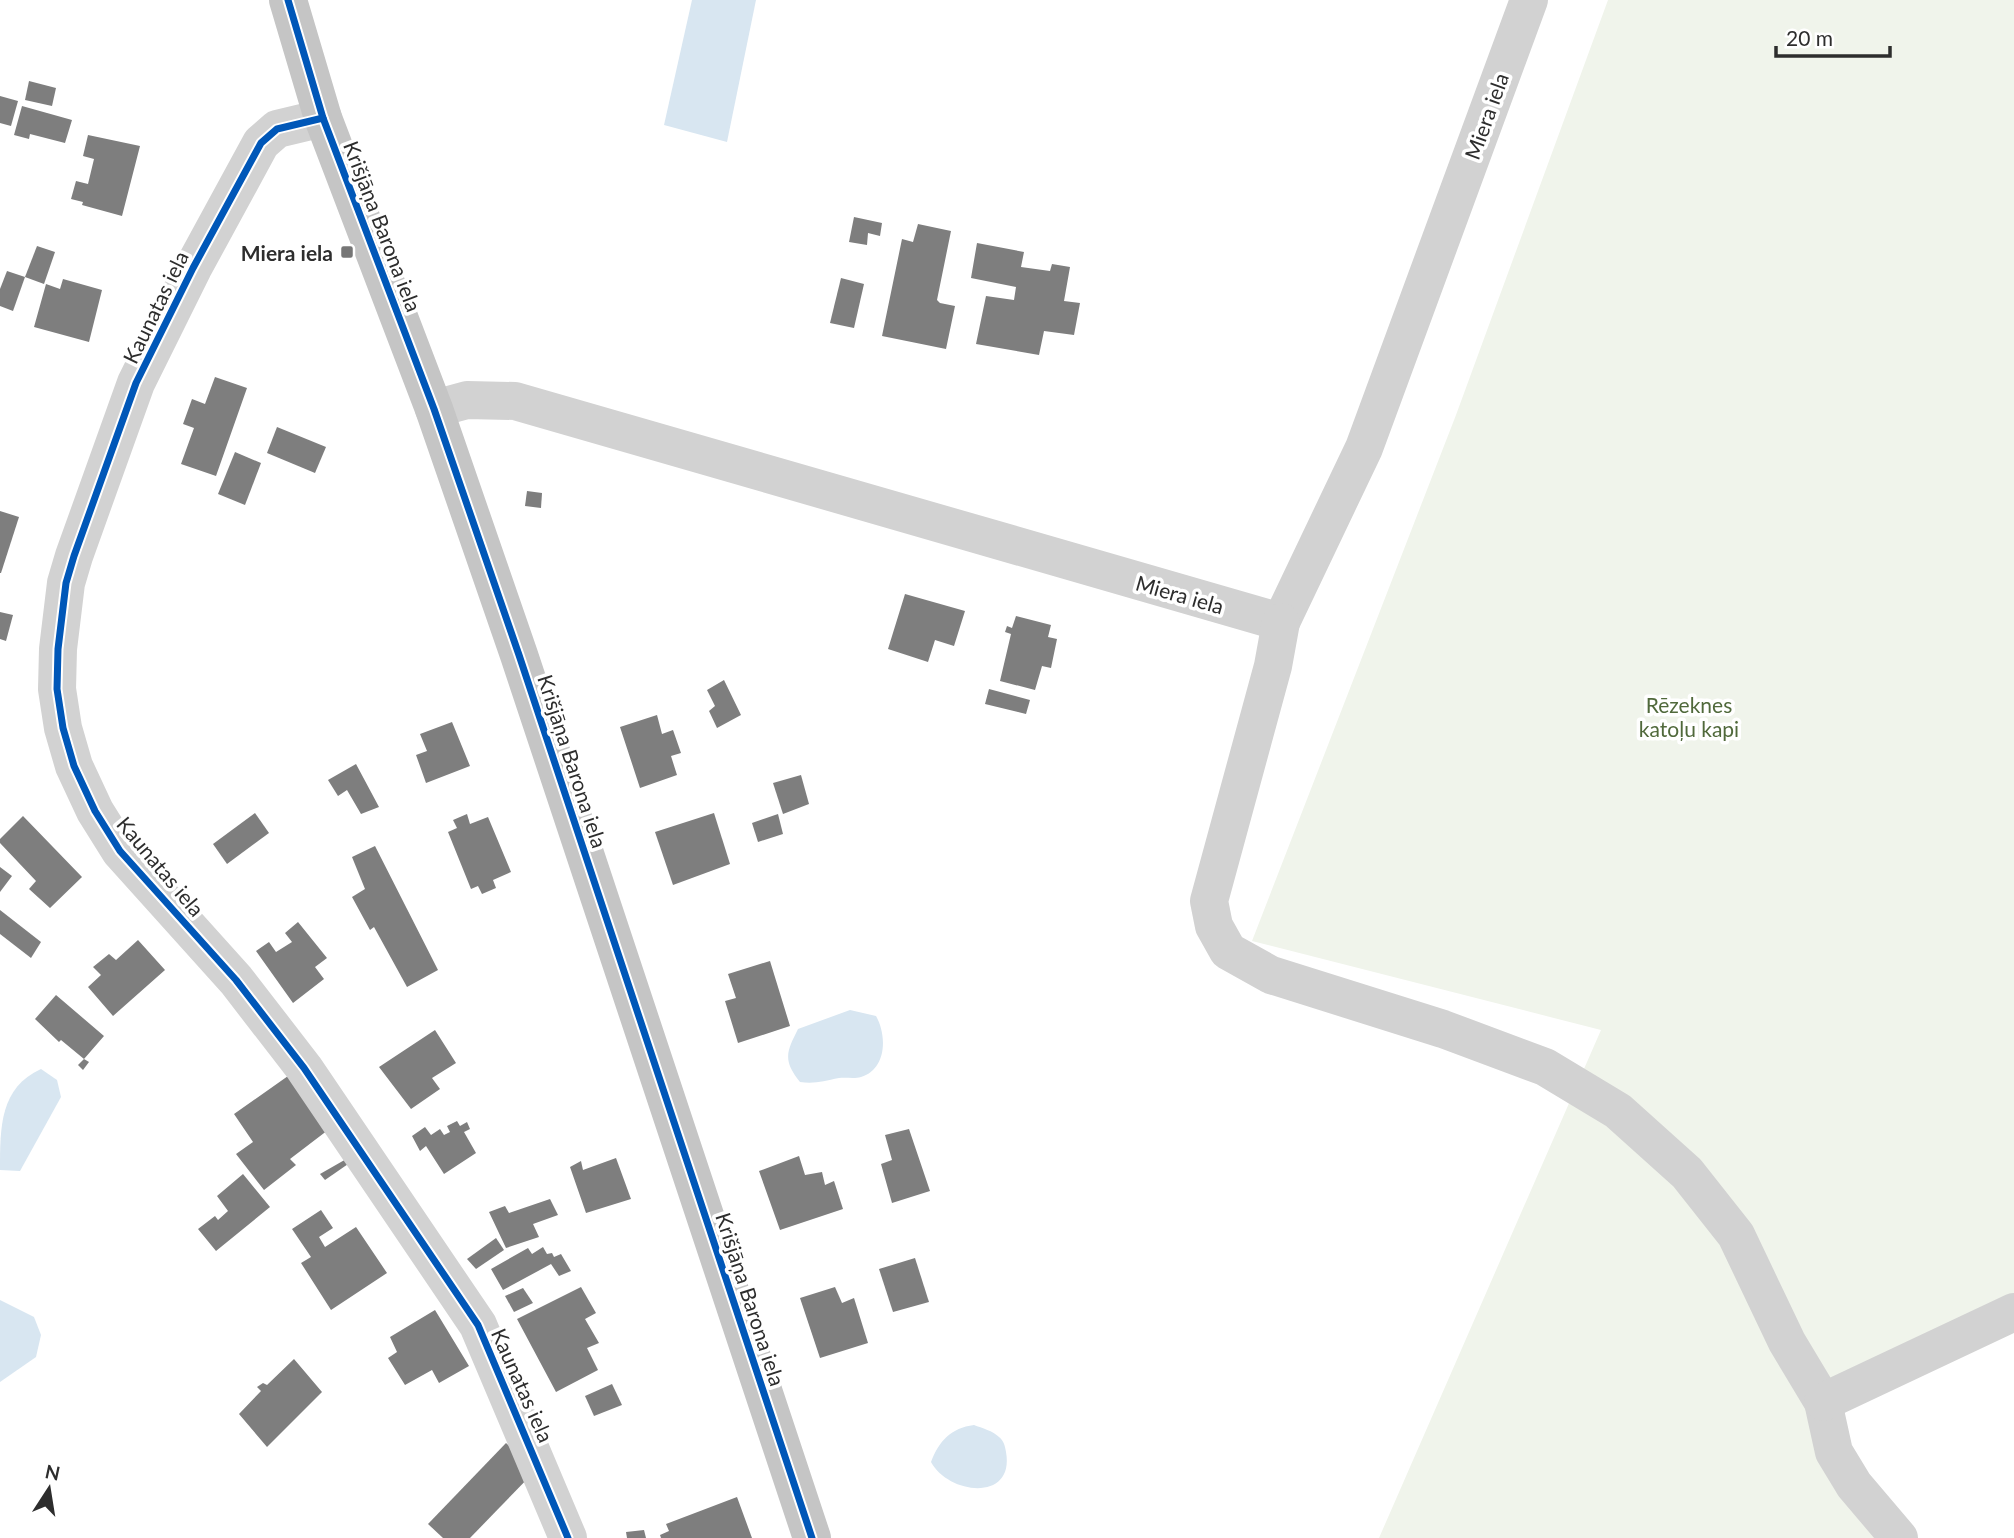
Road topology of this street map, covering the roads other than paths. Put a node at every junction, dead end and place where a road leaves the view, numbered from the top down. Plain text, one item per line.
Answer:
1 (288, 0) edge
2 (1529, 0) edge
3 (323, 118) junction
4 (434, 409) junction
5 (1280, 622) junction
6 (2014, 1312) edge
7 (1823, 1402) junction
8 (568, 1538) edge
9 (811, 1538) edge
10 (1899, 1538) edge

1 - 3 main road, Krišjāņa Barona iela
2 - 5 street, Miera iela
3 - 4 main road, Krišjāņa Barona iela
3 - 8 street, Kaunatas iela
4 - 5 street, Miera iela
4 - 9 main road, Krišjāņa Barona iela
5 - 7 street
6 - 7 street
7 - 10 street

